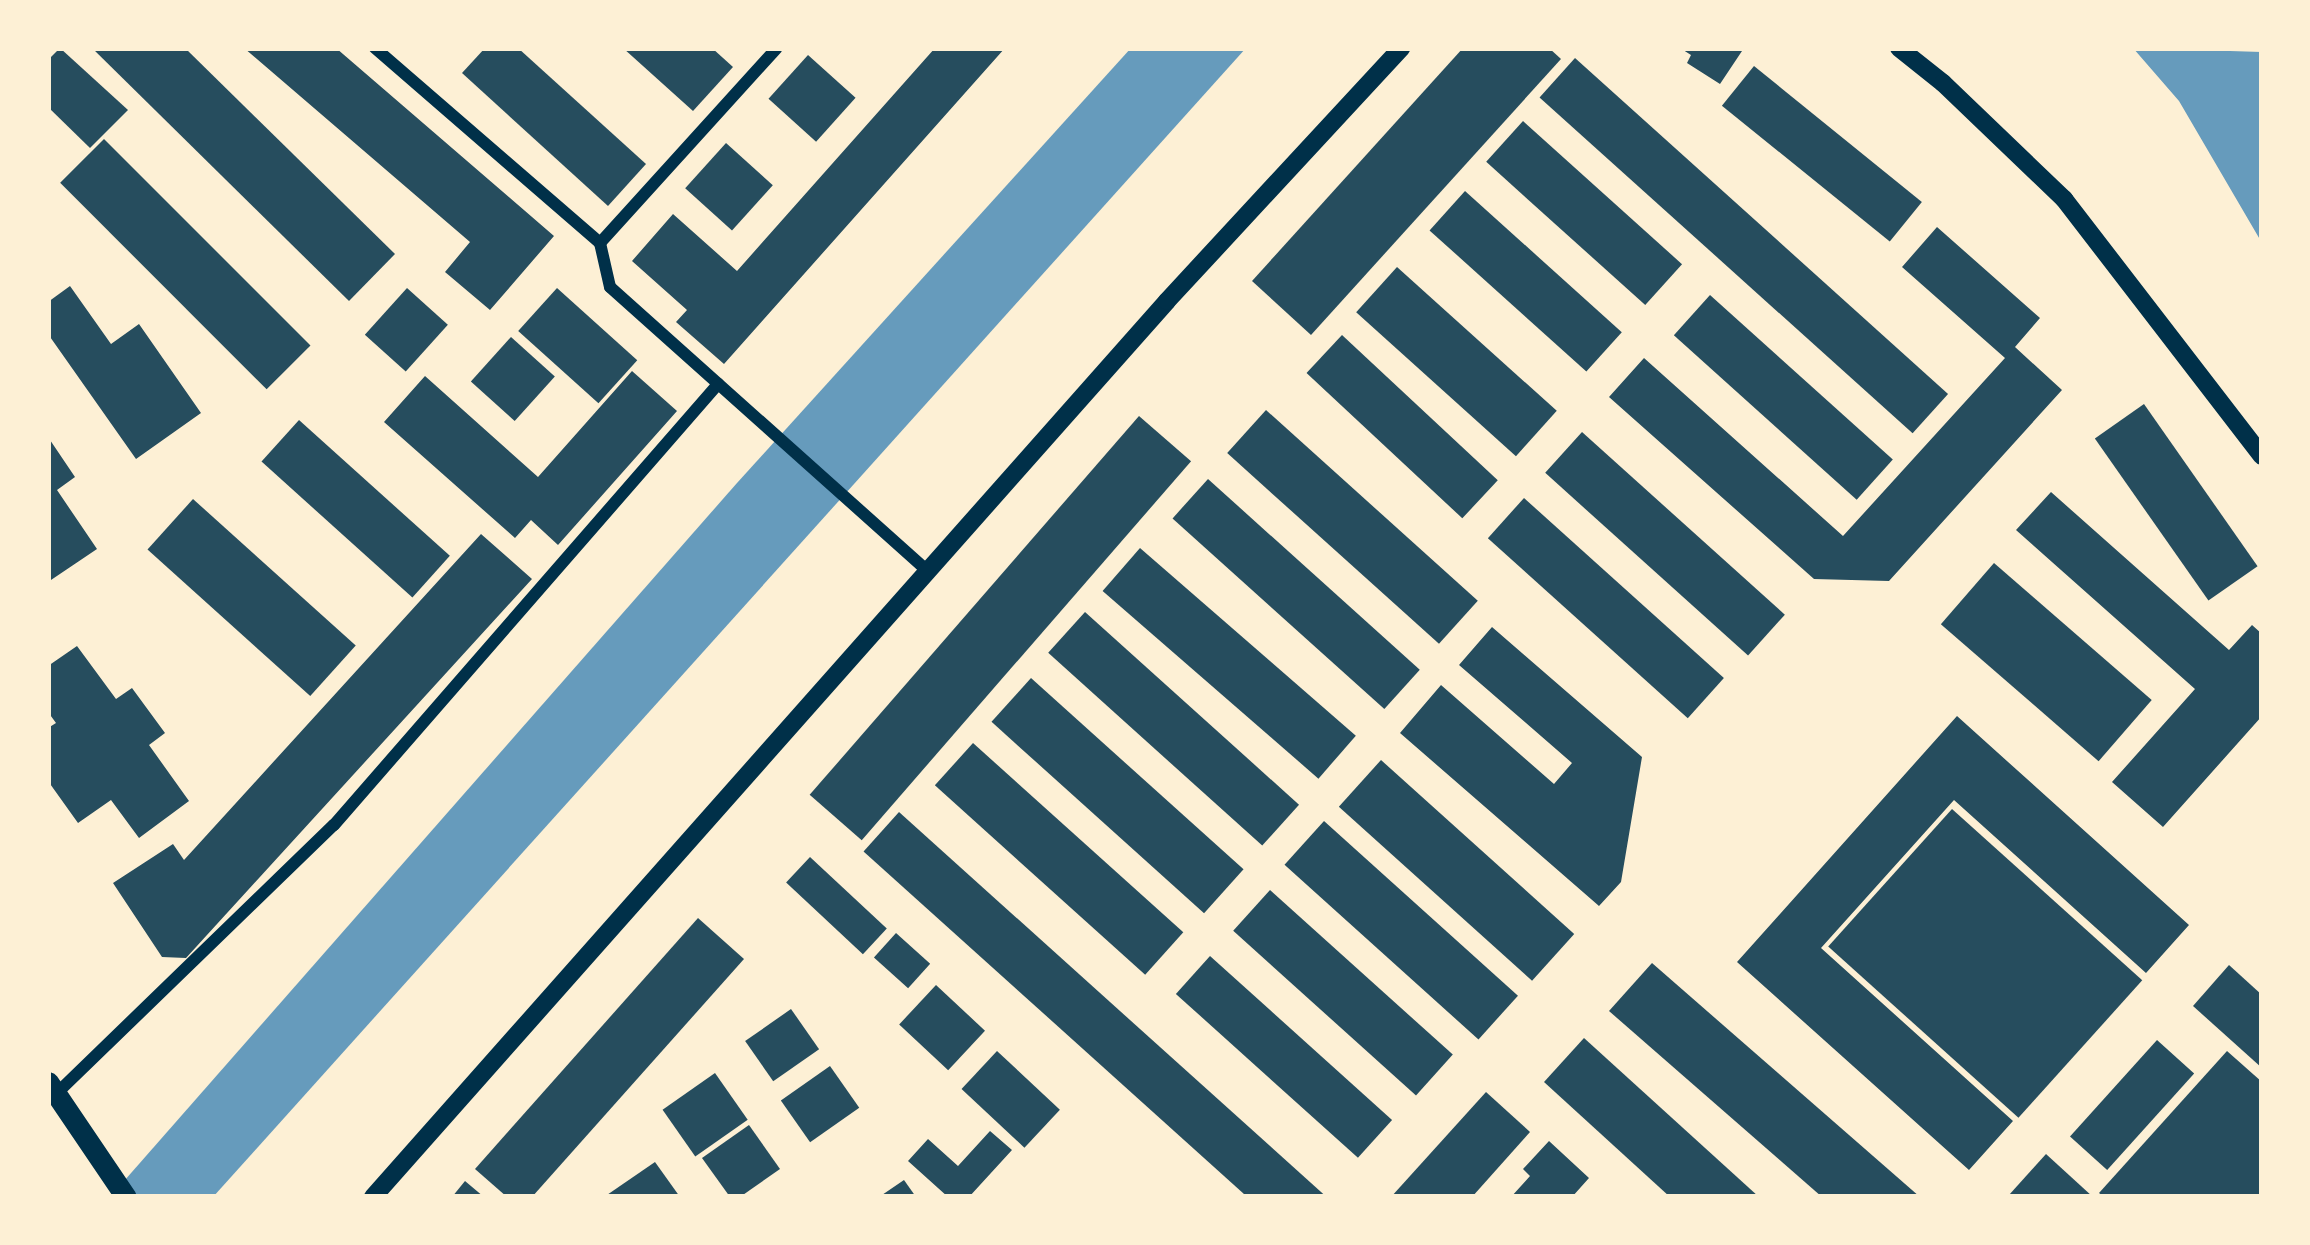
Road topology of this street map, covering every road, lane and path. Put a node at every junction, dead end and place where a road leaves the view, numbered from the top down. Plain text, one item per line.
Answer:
1 (376, 48) edge
2 (777, 48) edge
3 (1401, 48) edge
4 (1899, 48) edge
5 (600, 243) junction
6 (718, 384) junction
7 (2262, 456) edge
8 (928, 571) junction
9 (52, 1088) edge
10 (126, 1197) edge
11 (374, 1197) edge

1 - 5 street
2 - 5 street
3 - 8 street
4 - 7 street
5 - 6 street
6 - 8 street
6 - 9 street
8 - 11 street
9 - 10 main road

